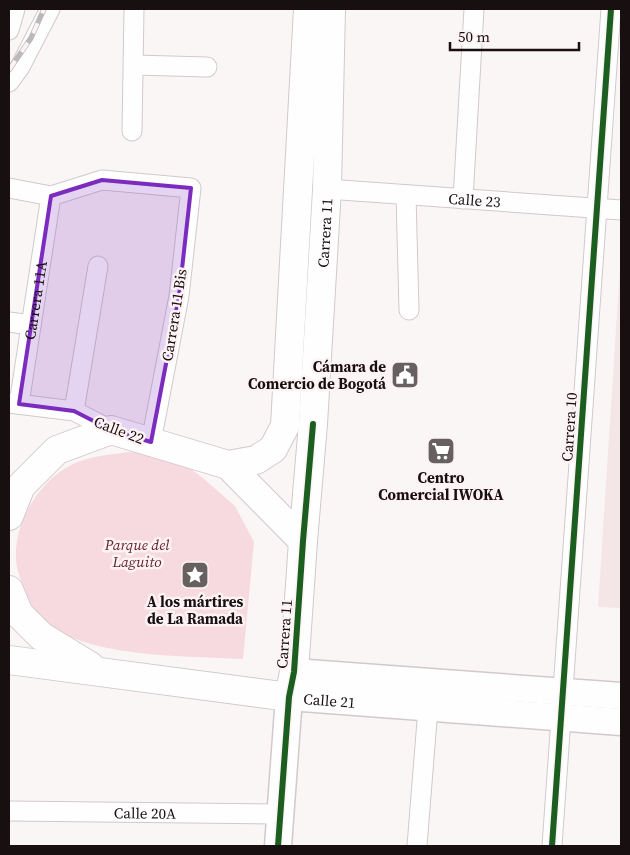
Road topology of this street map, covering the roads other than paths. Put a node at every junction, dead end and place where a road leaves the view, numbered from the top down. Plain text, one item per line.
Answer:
1 (16, 9) edge
2 (50, 9) edge
3 (134, 9) edge
4 (308, 9) edge
5 (331, 9) edge
6 (474, 9) edge
7 (611, 9) edge
8 (9, 30) edge
9 (134, 65) junction
10 (207, 67) dead end
11 (9, 82) edge
12 (613, 107) edge
13 (132, 131) dead end
14 (9, 188) edge
15 (327, 189) junction
16 (406, 195) junction
17 (51, 196) junction
18 (464, 199) junction
19 (597, 208) junction
20 (621, 210) edge
21 (98, 266) dead end
22 (409, 310) dead end
23 (9, 322) edge
24 (31, 325) junction
25 (14, 404) edge
26 (74, 411) junction
27 (111, 430) junction
28 (151, 442) junction
29 (228, 465) junction
30 (9, 516) edge
31 (302, 541) junction
32 (9, 590) edge
33 (9, 660) edge
34 (100, 672) junction
35 (292, 685) junction
36 (621, 696) edge
37 (562, 705) junction
38 (428, 708) junction
39 (621, 722) edge
40 (9, 811) edge
41 (281, 814) junction
42 (278, 846) edge
43 (417, 846) edge
44 (552, 846) edge

1 - 8 street
2 - 11 street
3 - 9 street
4 - 29 main road, Carrera 11
5 - 15 main road, Carrera 11
6 - 18 street
7 - 12 street, Carrera 10
9 - 10 street
9 - 13 street
12 - 19 street, Carrera 10
14 - 17 street
15 - 16 street, Calle 23
15 - 31 main road, Carrera 11
16 - 18 street, Calle 23
16 - 22 street
17 - 24 street, Carrera 11A
17 - 28 street, Carrera 11 Bis
18 - 19 street, Calle 23
19 - 20 street, Calle 23
19 - 37 street, Carrera 10
21 - 26 street
23 - 24 street
24 - 25 street, Carrera 11A
25 - 26 street, Calle 22
26 - 27 street, Calle 22
27 - 28 main road, Calle 22
27 - 30 main road
28 - 29 main road, Calle 22
29 - 31 main road
31 - 35 main road, Carrera 11
32 - 34 main road
33 - 34 main road, Calle 21
34 - 35 main road, Calle 21
35 - 37 street, Calle 21
35 - 38 street, Calle 21
35 - 41 street, Carrera 11
36 - 37 street, Calle 21
37 - 38 street, Calle 21
37 - 39 street, Calle 21
37 - 44 street, Carrera 10
38 - 43 street
40 - 41 street, Calle 20A
41 - 42 street, Carrera 11

